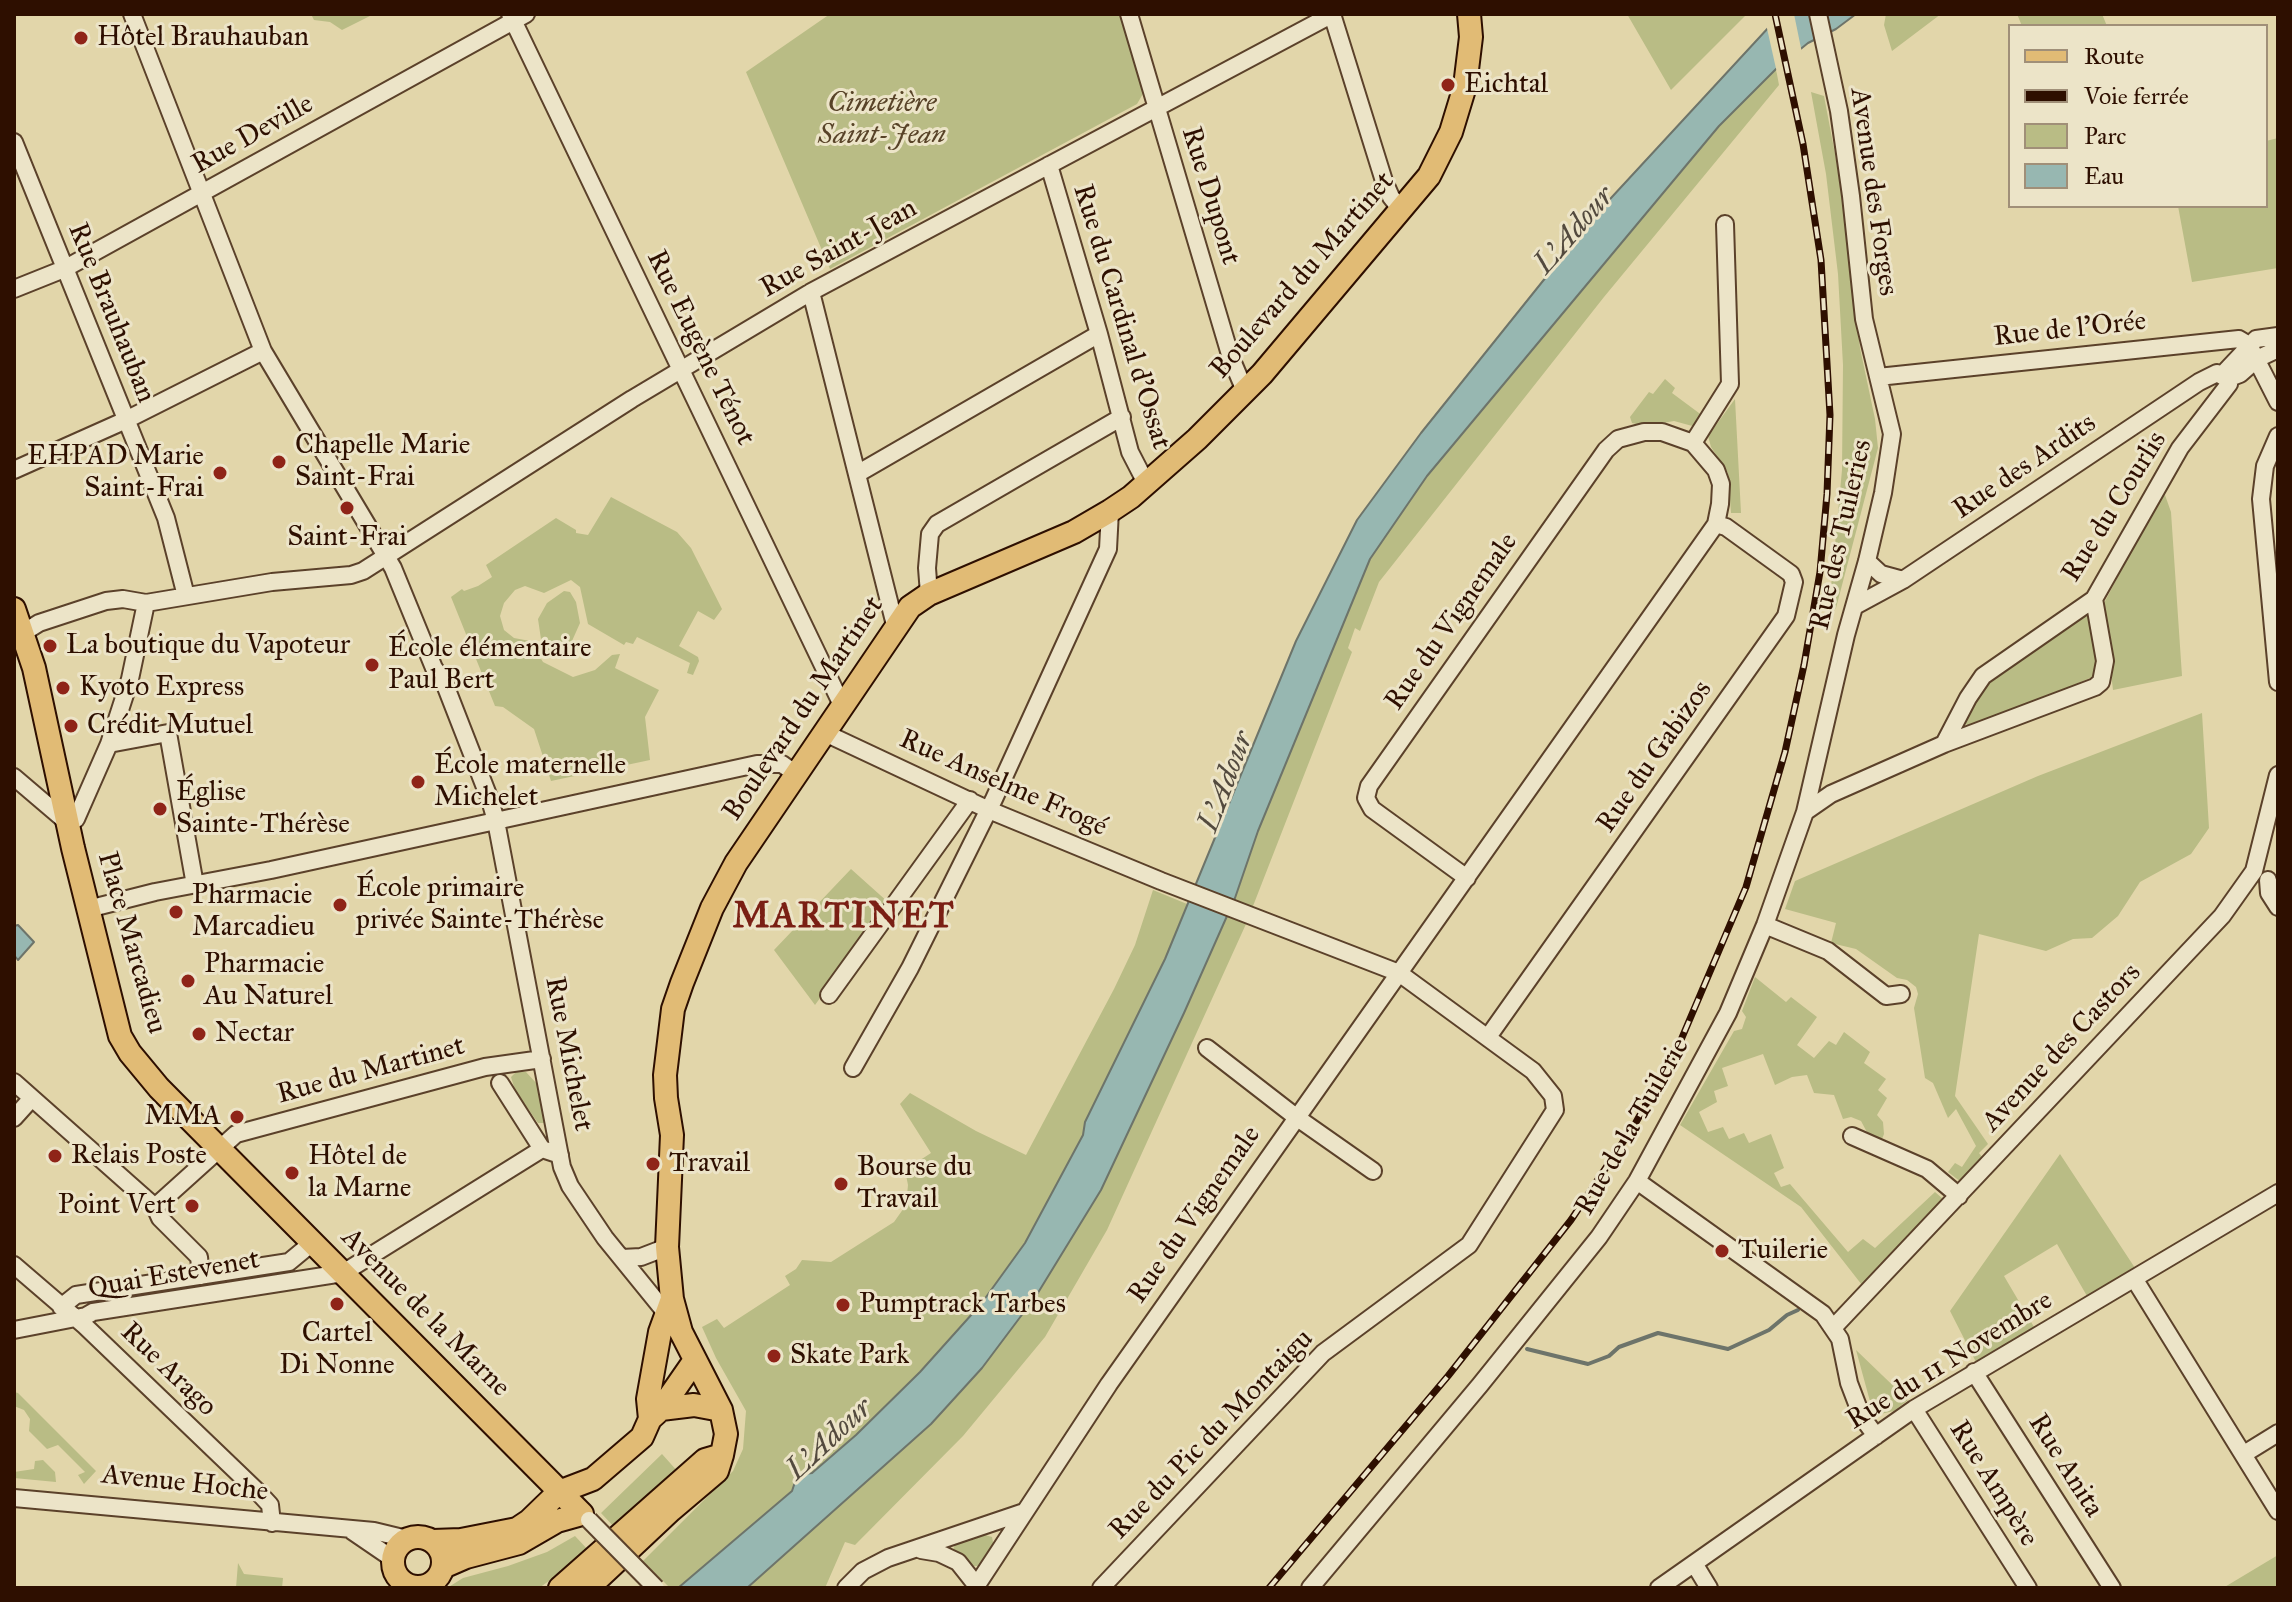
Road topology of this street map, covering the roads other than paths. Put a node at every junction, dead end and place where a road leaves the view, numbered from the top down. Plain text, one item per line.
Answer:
1 (132, 14) edge
2 (1129, 14) edge
3 (1332, 14) edge
4 (1469, 14) edge
5 (1818, 14) edge
6 (517, 16) edge
7 (1156, 107) junction
8 (14, 142) edge
9 (1049, 165) junction
10 (203, 193) junction
11 (1402, 211) junction
12 (1725, 224) dead end
13 (64, 269) junction
14 (14, 289) edge
15 (811, 292) junction
16 (1099, 334) junction
17 (2278, 336) edge
18 (2278, 349) edge
19 (263, 351) junction
20 (2253, 352) junction
21 (681, 369) junction
22 (1878, 377) junction
23 (2225, 377) junction
24 (1245, 391) junction
25 (2278, 402) edge
26 (1122, 417) junction
27 (126, 420) junction
28 (2278, 436) edge
29 (1693, 443) junction
30 (14, 470) edge
31 (857, 474) junction
32 (1146, 483) junction
33 (1110, 511) junction
34 (1716, 524) junction
35 (386, 556) junction
36 (1867, 561) junction
37 (1903, 580) junction
38 (929, 594) junction
39 (186, 596) junction
40 (2094, 599) junction
41 (146, 603) junction
42 (1855, 606) junction
43 (14, 609) edge
44 (895, 625) junction
45 (18, 636) edge
46 (2278, 682) edge
47 (842, 705) junction
48 (1831, 706) joint
49 (825, 733) junction
50 (111, 737) junction
51 (1944, 744) junction
52 (796, 774) junction
53 (2278, 775) edge
54 (14, 777) edge
55 (970, 800) junction
56 (989, 810) junction
57 (1805, 812) junction
58 (496, 821) junction
59 (68, 823) junction
60 (2267, 875) edge
61 (1467, 878) junction
62 (195, 885) junction
63 (2278, 907) edge
64 (88, 909) junction
65 (1765, 925) junction
66 (1399, 973) junction
67 (1901, 994) dead end
68 (829, 995) dead end
69 (1488, 1037) junction
70 (1207, 1048) dead end
71 (542, 1059) junction
72 (853, 1068) dead end
73 (1533, 1071) joint
74 (14, 1082) edge
75 (500, 1083) dead end
76 (32, 1098) junction
77 (1296, 1117) junction
78 (14, 1118) edge
79 (1852, 1136) dead end
80 (220, 1148) junction
81 (542, 1149) junction
82 (560, 1155) junction
83 (1373, 1171) dead end
84 (1637, 1181) junction
85 (2278, 1193) edge
86 (1959, 1196) junction
87 (155, 1207) junction
88 (312, 1243) junction
89 (667, 1247) junction
90 (622, 1258) junction
91 (14, 1265) edge
92 (343, 1273) junction
93 (201, 1276) junction
94 (2135, 1280) junction
95 (669, 1306) junction
96 (61, 1307) junction
97 (75, 1318) junction
98 (1833, 1328) junction
99 (14, 1330) edge
100 (695, 1360) junction
101 (1974, 1372) junction
102 (1914, 1409) junction
103 (721, 1410) junction
104 (656, 1414) junction
105 (2278, 1433) edge
106 (1876, 1436) junction
107 (2244, 1454) junction
108 (722, 1455) junction
109 (593, 1479) junction
110 (559, 1492) junction
111 (14, 1498) edge
112 (2278, 1511) edge
113 (1024, 1512) junction
114 (586, 1517) junction
115 (272, 1523) junction
116 (351, 1530) junction
117 (407, 1539) junction
118 (433, 1541) junction
119 (916, 1549) junction
120 (1695, 1565) junction
121 (438, 1578) edge
122 (401, 1582) edge
123 (976, 1587) edge
124 (560, 1588) edge
125 (588, 1588) edge
126 (656, 1588) edge
127 (846, 1588) edge
128 (1101, 1588) edge
129 (1310, 1588) edge
130 (1659, 1588) edge
131 (1709, 1588) edge
132 (2028, 1588) edge
133 (2112, 1588) edge

1 - 10 street, Rue Michelet
2 - 7 street, Rue Dupont
3 - 7 street, Rue Saint-Jean
3 - 11 street
4 - 11 main road, Boulevard du Martinet
5 - 22 street, Avenue des Forges
6 - 10 street, Rue Deville
6 - 21 street, Rue Eugène Ténot
7 - 9 street, Rue Saint-Jean
7 - 24 street, Rue Dupont
8 - 13 street, Rue Brauhauban
9 - 15 street, Rue Saint-Jean
9 - 16 street, Rue du Cardinal d'Ossat
10 - 13 street, Rue Deville
10 - 19 street, Rue Michelet
11 - 24 main road, Boulevard du Martinet
12 - 29 street
13 - 14 street, Rue Deville
13 - 27 street, Rue Brauhauban
15 - 21 street, Rue Saint-Jean
15 - 31 street
16 - 26 street, Rue du Cardinal d'Ossat
16 - 31 street
17 - 20 street
18 - 20 street
19 - 27 street
19 - 35 street, Rue Michelet
20 - 22 street, Rue de l'Orée
20 - 23 street, Rue des Ardits
20 - 25 street
21 - 35 street, Rue Saint-Jean
21 - 47 street, Rue Eugène Ténot
22 - 36 street, Rue des Tuileries
23 - 37 street, Rue des Ardits
23 - 40 street, Rue du Courlis
24 - 32 main road, Boulevard du Martinet
26 - 32 street, Rue du Cardinal d'Ossat
26 - 38 street
27 - 30 street
27 - 39 street, Rue Brauhauban
28 - 46 street
29 - 34 street, Rue du Vignemale
29 - 61 street, Rue du Vignemale
31 - 44 street
32 - 33 main road, Boulevard du Martinet
33 - 38 main road, Boulevard du Martinet
33 - 56 street
34 - 61 street, Rue du Vignemale
34 - 69 street, Rue du Gabizos
35 - 39 street, Rue Saint-Jean
35 - 58 street, Rue Michelet
36 - 37 street
36 - 42 street, Rue des Tuileries
37 - 42 street, Rue des Ardits
38 - 44 main road, Boulevard du Martinet
39 - 41 street, Rue Saint-Jean
40 - 51 street, Rue du Courlis
40 - 51 street
41 - 45 street, Rue Saint-Jean
41 - 50 street, Place Marcadieu
42 - 48 street, Rue des Tuileries
43 - 45 main road
44 - 47 main road, Boulevard du Martinet
45 - 59 main road
47 - 49 main road, Boulevard du Martinet
48 - 57 street, Rue de la Tuilerie
49 - 52 main road, Boulevard du Martinet
49 - 55 street, Rue Anselme Frogé
50 - 59 street, Place Marcadieu
50 - 62 street
51 - 57 street
52 - 58 street
52 - 89 main road, Boulevard du Martinet
53 - 60 street, Avenue des Castors
54 - 59 street, Place Marcadieu
55 - 56 street, Rue Anselme Frogé
55 - 68 street
56 - 66 street, Rue Anselme Frogé
56 - 72 street
57 - 65 street, Rue de la Tuilerie
58 - 62 street
58 - 71 street, Rue Michelet
59 - 64 main road, Place Marcadieu
60 - 63 street
60 - 86 street, Avenue des Castors
61 - 66 street, Rue du Vignemale
62 - 64 street
64 - 80 main road, Place Marcadieu
65 - 67 street
65 - 84 street, Rue de la Tuilerie
66 - 69 street, Rue Anselme Frogé
66 - 77 street, Rue du Vignemale
69 - 73 street, Rue Anselme Frogé
70 - 77 street
71 - 80 street, Rue du Martinet
71 - 82 street, Rue Michelet
73 - 128 street, Rue du Pic du Montaigu
74 - 76 street
75 - 81 street
76 - 78 street
76 - 87 street
77 - 83 street
77 - 113 street, Rue du Vignemale
79 - 86 street
80 - 87 street
80 - 88 main road, Avenue de la Marne
81 - 82 street
81 - 92 street
82 - 90 street, Rue Michelet
84 - 98 street
84 - 129 street, Rue de la Tuilerie
85 - 94 street, Rue du 11 Novembre
86 - 98 street, Avenue des Castors
87 - 93 street
88 - 92 main road, Avenue de la Marne
88 - 93 street, Quai Estevenet
89 - 90 street
89 - 95 main road, Boulevard du Martinet
90 - 95 street, Rue Michelet
91 - 96 street, Rue Arago
92 - 97 street, Quai Estevenet
92 - 110 main road, Avenue de la Marne
93 - 96 street, Quai Estevenet
94 - 101 street, Rue du 11 Novembre
94 - 107 street
95 - 100 main road, Boulevard du Martinet
95 - 104 main road, Boulevard du Martinet
96 - 97 street, Rue Arago
97 - 99 street, Quai Estevenet
97 - 115 street, Rue Arago
98 - 106 street
100 - 103 main road, Boulevard du Martinet
100 - 104 main road
101 - 102 street, Rue du 11 Novembre
101 - 133 street, Rue Anita
102 - 106 street, Rue du 11 Novembre
102 - 132 street, Rue Ampère
103 - 104 main road
103 - 108 main road
104 - 109 main road
105 - 107 street
106 - 120 street, Rue du 11 Novembre
107 - 112 street
108 - 124 main road
108 - 125 main road
109 - 110 main road
109 - 114 main road
110 - 114 main road, Avenue de la Marne
110 - 118 main road
111 - 115 street, Avenue Hoche
113 - 119 street
113 - 123 street, Rue du Vignemale
114 - 121 main road
114 - 126 street, bridge
115 - 116 street, Avenue Hoche
116 - 117 street, Avenue Hoche
116 - 122 street, Avenue Hoche
117 - 118 main road
117 - 122 main road
118 - 121 main road
119 - 123 street
119 - 127 street
120 - 130 street, Rue du 11 Novembre
120 - 131 street
121 - 122 main road

